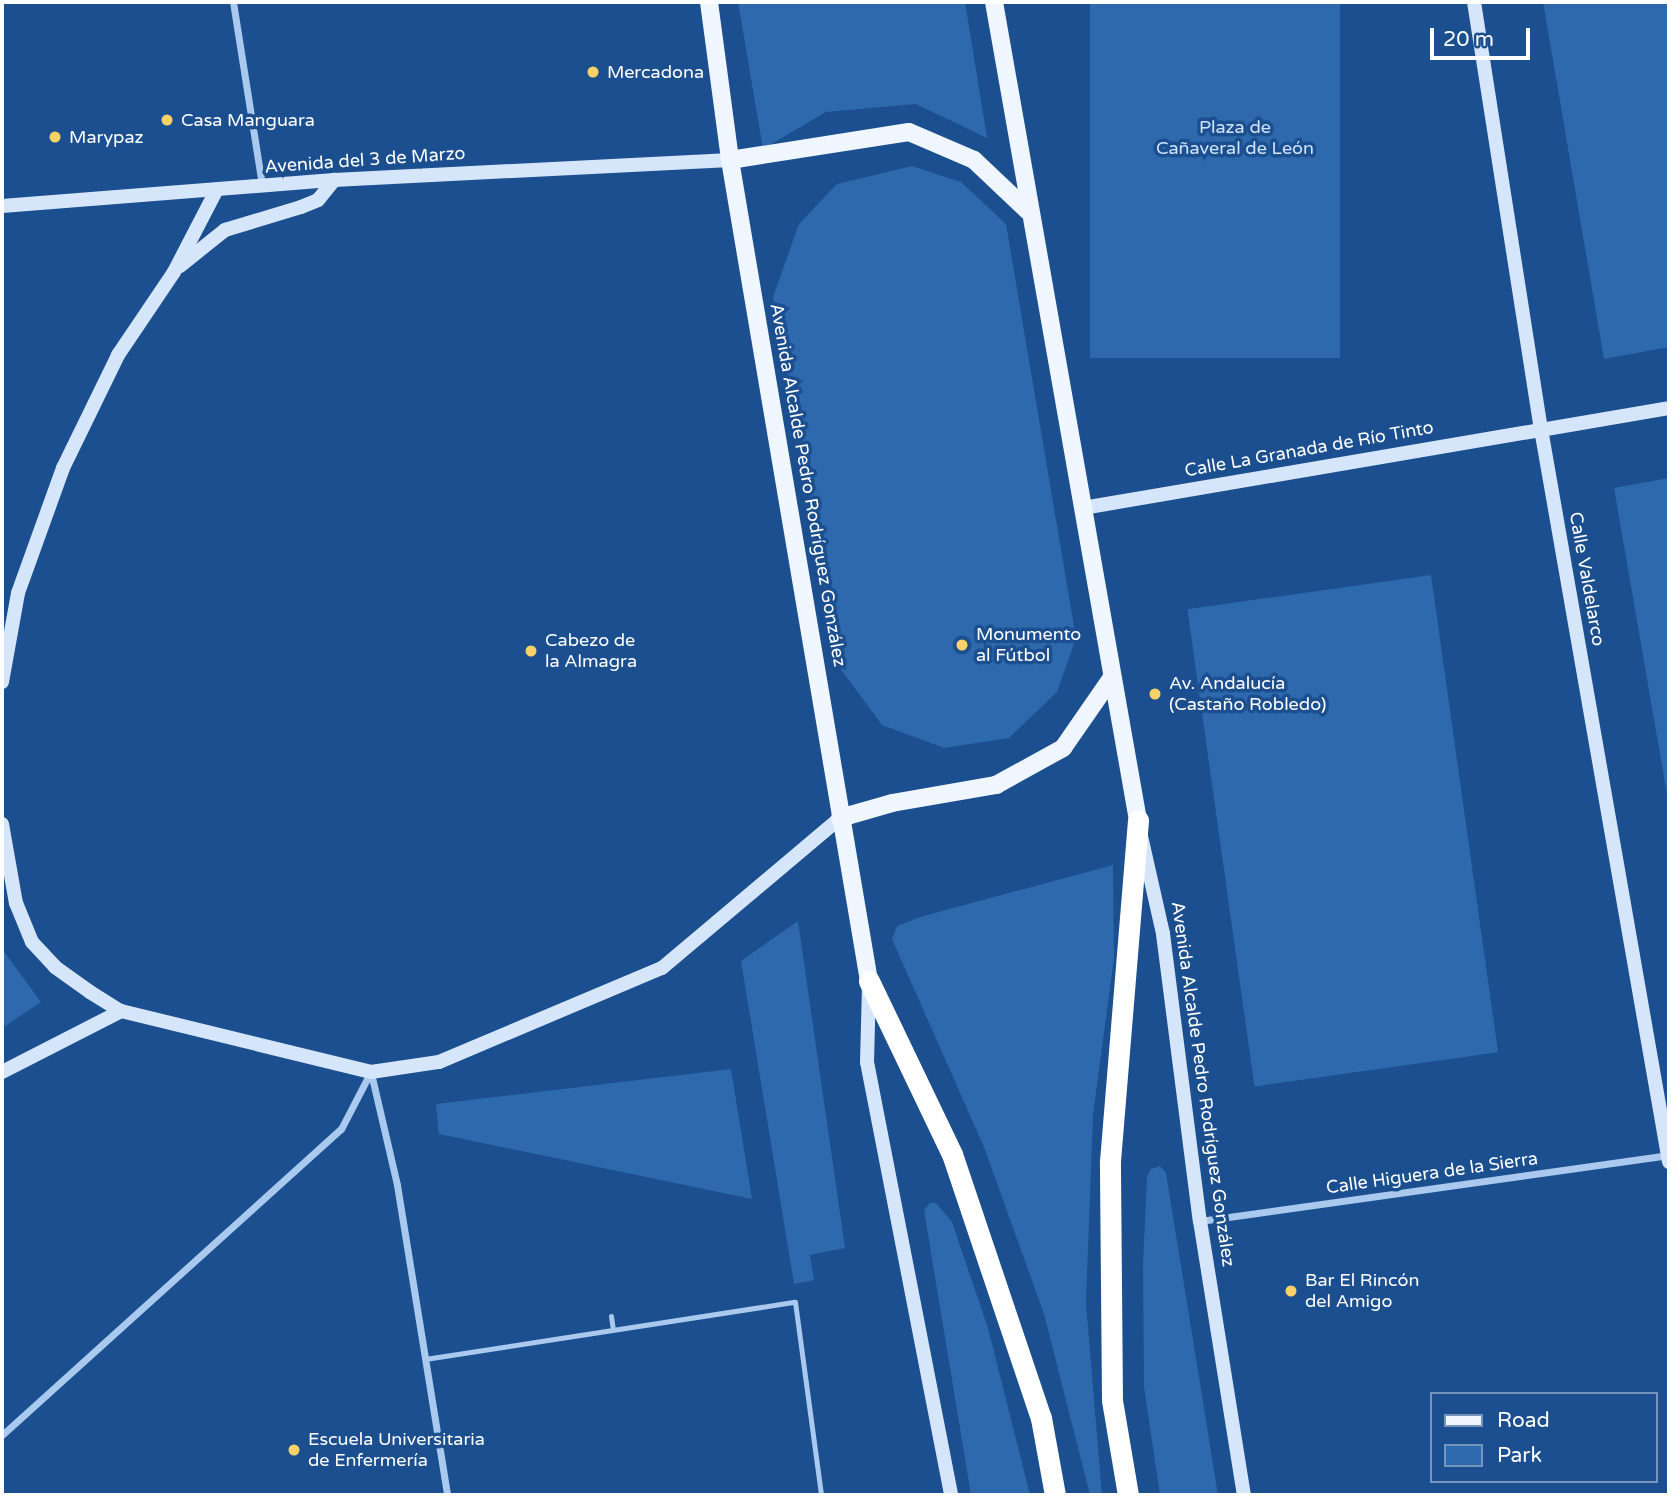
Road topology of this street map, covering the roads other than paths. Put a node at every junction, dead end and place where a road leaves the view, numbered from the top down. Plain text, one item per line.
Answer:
1 (233, 2) edge
2 (709, 2) edge
3 (994, 2) edge
4 (1475, 2) edge
5 (730, 160) junction
6 (334, 180) junction
7 (262, 186) junction
8 (218, 189) junction
9 (2, 206) edge
10 (1028, 211) junction
11 (174, 272) junction
12 (1669, 408) edge
13 (1541, 429) junction
14 (1083, 508) junction
15 (1110, 680) junction
16 (2, 682) edge
17 (840, 818) junction
18 (1138, 820) junction
19 (2, 824) edge
20 (869, 981) junction
21 (121, 1011) junction
22 (2, 1072) edge
23 (371, 1072) junction
24 (1669, 1157) edge
25 (1200, 1222) junction
26 (611, 1316) dead end
27 (614, 1330) junction
28 (425, 1359) junction
29 (2, 1435) edge
30 (447, 1495) edge
31 (821, 1495) edge
32 (951, 1495) edge
33 (1055, 1495) edge
34 (1128, 1495) edge
35 (1244, 1495) edge

1 - 7 street
2 - 5 main road, Avenida Alcalde Pedro Rodríguez González
3 - 10 main road, Avenida Alcalde Pedro Rodríguez González
4 - 13 street, Calle Valdelarco
5 - 6 street, Avenida del 3 de Marzo
5 - 10 main road
5 - 17 main road, Avenida Alcalde Pedro Rodríguez González
6 - 7 street, Avenida del 3 de Marzo
6 - 11 street
7 - 8 street, Avenida del 3 de Marzo
8 - 9 street, Avenida del 3 de Marzo
8 - 11 street
10 - 14 main road, Avenida Alcalde Pedro Rodríguez González
11 - 16 street
12 - 13 street, Calle La Granada de Río Tinto
13 - 14 street, Calle La Granada de Río Tinto
13 - 24 street, Calle Valdelarco
14 - 15 main road, Avenida Alcalde Pedro Rodríguez González
15 - 17 main road
15 - 18 main road, Avenida Alcalde Pedro Rodríguez González
17 - 20 main road, Avenida Alcalde Pedro Rodríguez González
17 - 23 street
18 - 25 street, Avenida Alcalde Pedro Rodríguez González
18 - 34 highway
19 - 21 street
20 - 32 street, Avenida Alcalde Pedro Rodríguez González
20 - 33 highway
21 - 22 street
21 - 23 street
23 - 28 street
23 - 29 street
24 - 25 street, Calle Higuera de la Sierra
25 - 35 street, Avenida Alcalde Pedro Rodríguez González
26 - 27 lane
27 - 28 lane
27 - 31 lane
28 - 30 street

